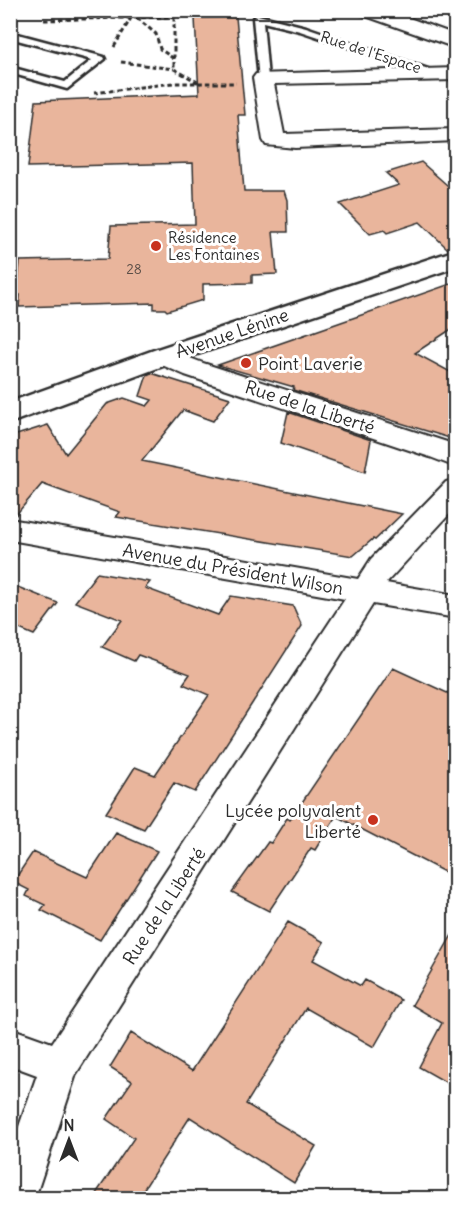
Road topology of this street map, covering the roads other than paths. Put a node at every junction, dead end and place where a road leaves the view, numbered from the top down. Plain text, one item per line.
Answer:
1 (367, 10) edge
2 (10, 35) edge
3 (456, 42) edge
4 (10, 70) edge
5 (447, 74) edge
6 (263, 80) junction
7 (456, 135) edge
8 (456, 258) edge
9 (164, 356) junction
10 (10, 413) edge
11 (456, 458) edge
12 (456, 489) edge
13 (10, 529) edge
14 (366, 593) junction
15 (456, 607) edge
16 (10, 1046) edge
17 (60, 1065) junction
18 (15, 1198) edge

1 - 3 street
2 - 4 lane
5 - 6 street, Rue de l'Espace
5 - 6 lane, Rue de l'Espace
6 - 7 street
8 - 9 main road, Avenue Lénine
9 - 10 main road, Avenue Lénine
9 - 11 street, Rue de la Liberté
12 - 14 street, Rue de la Liberté
13 - 14 street, Avenue du Président Wilson
14 - 15 street, Avenue du Président Wilson
14 - 17 street, Rue de la Liberté
16 - 17 street
17 - 18 street, Rue de la Liberté

